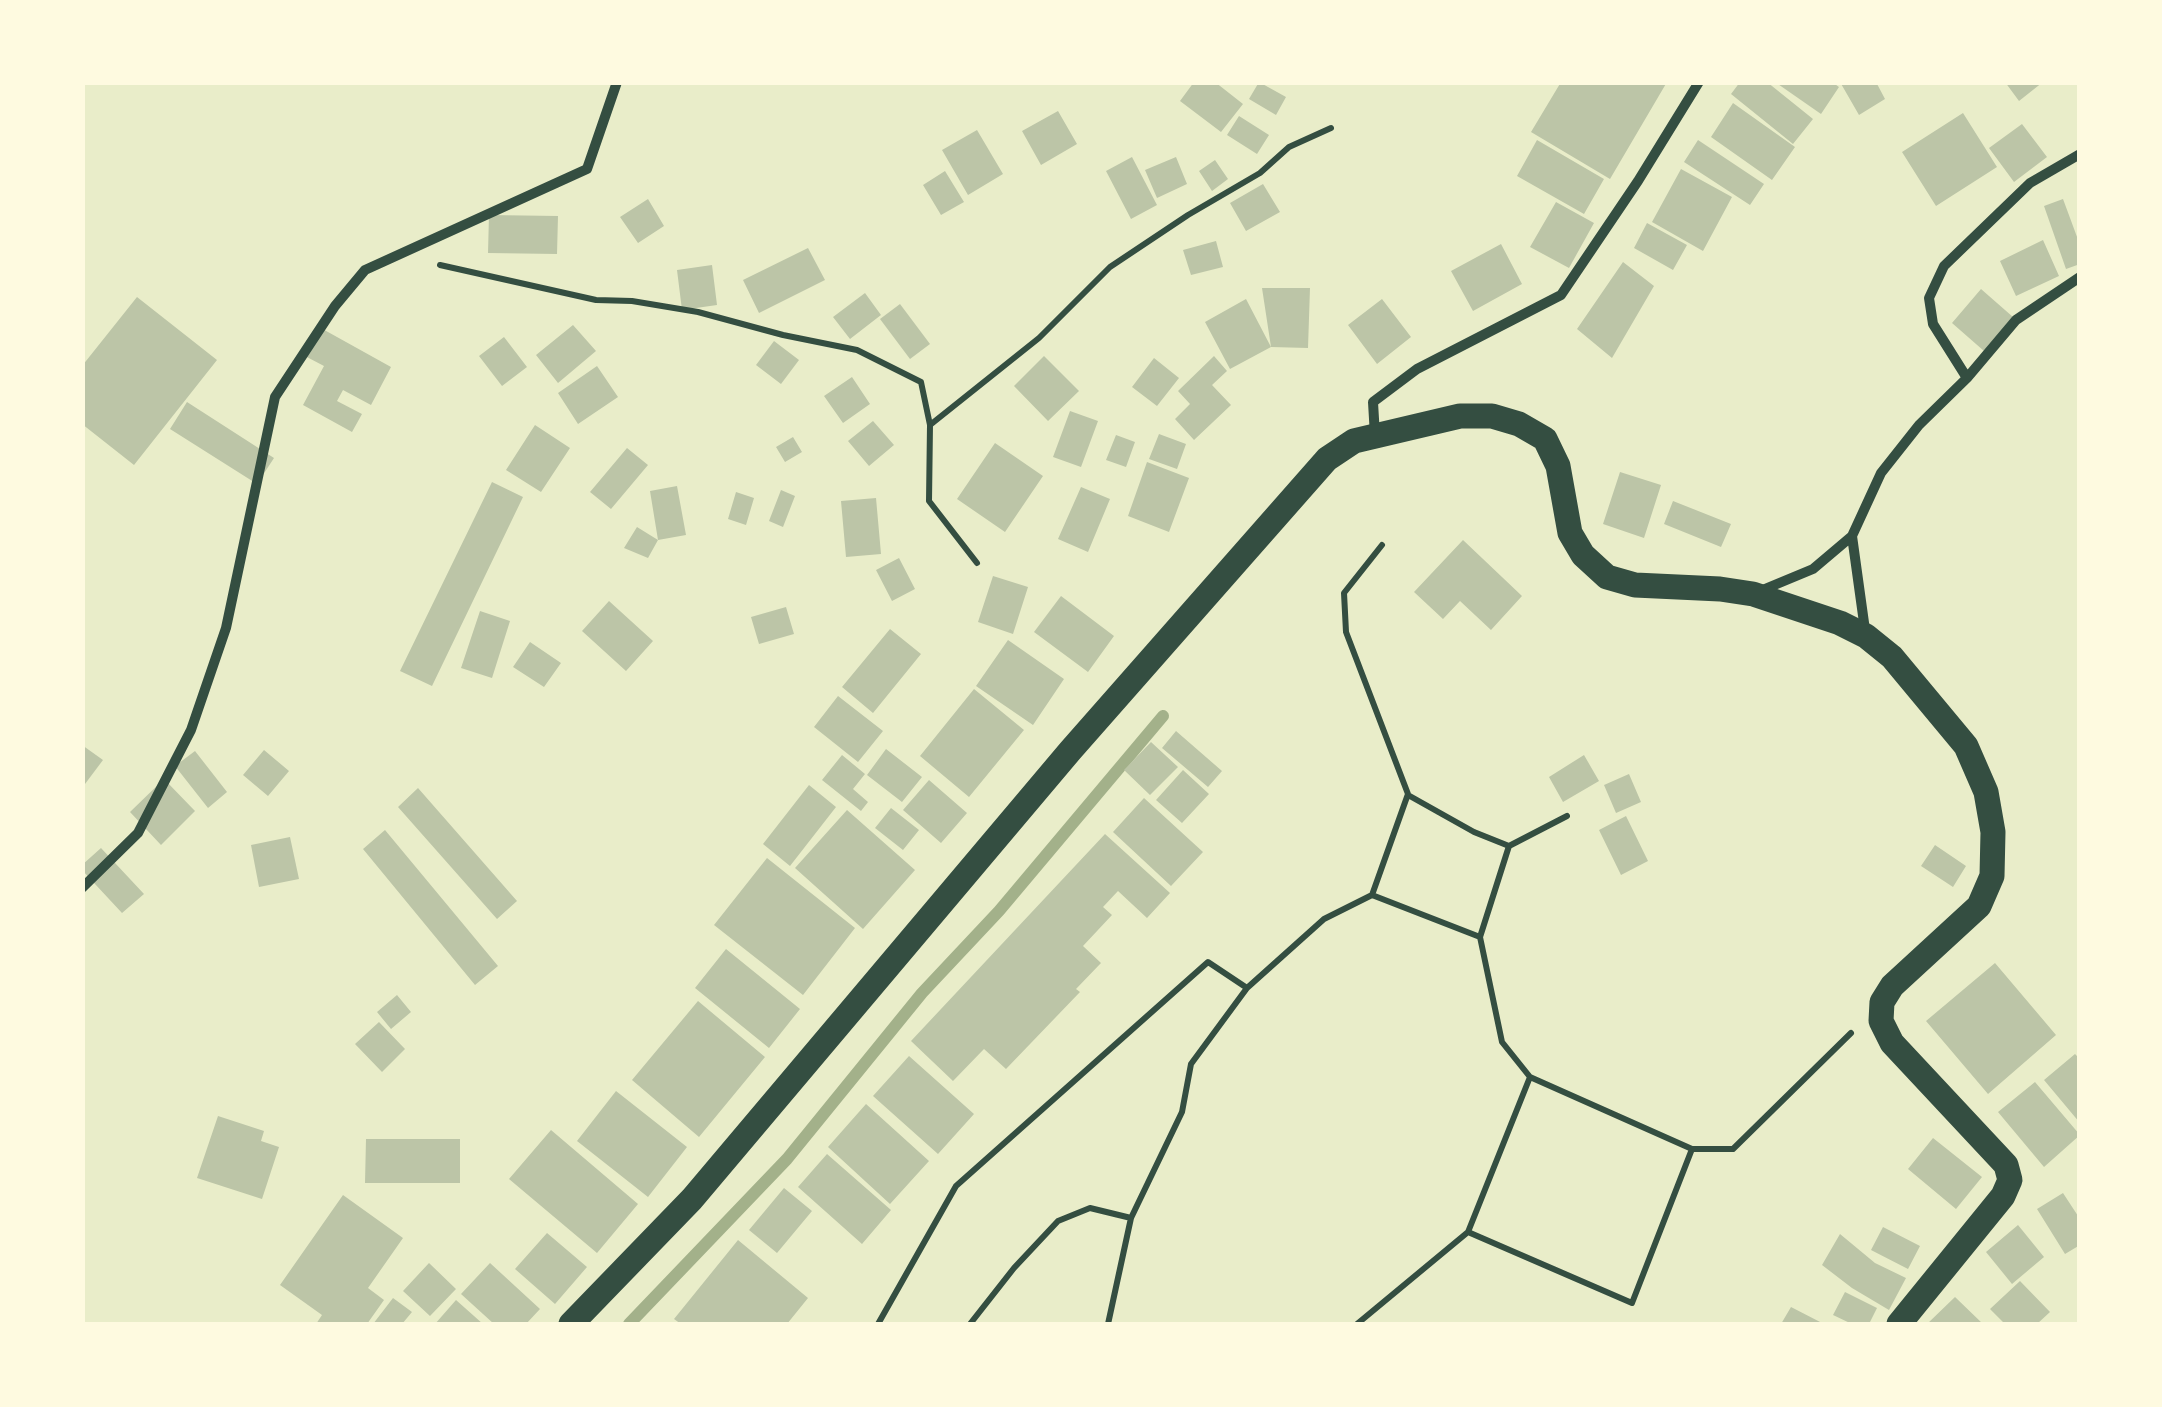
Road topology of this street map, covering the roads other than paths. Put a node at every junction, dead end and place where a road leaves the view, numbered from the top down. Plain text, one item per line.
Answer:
1 (618, 82) edge
2 (1699, 82) edge
3 (2080, 154) edge
4 (2080, 278) edge
5 (1967, 378) junction
6 (1376, 437) junction
7 (1852, 536) junction
8 (1752, 594) junction
9 (1866, 636) junction
10 (82, 888) edge
11 (571, 1324) edge
12 (1899, 1324) edge

1 - 10 street
2 - 6 street
3 - 5 street
4 - 5 street
5 - 7 street
6 - 8 main road
6 - 11 main road
7 - 8 street
7 - 9 street
8 - 9 main road
9 - 12 main road

